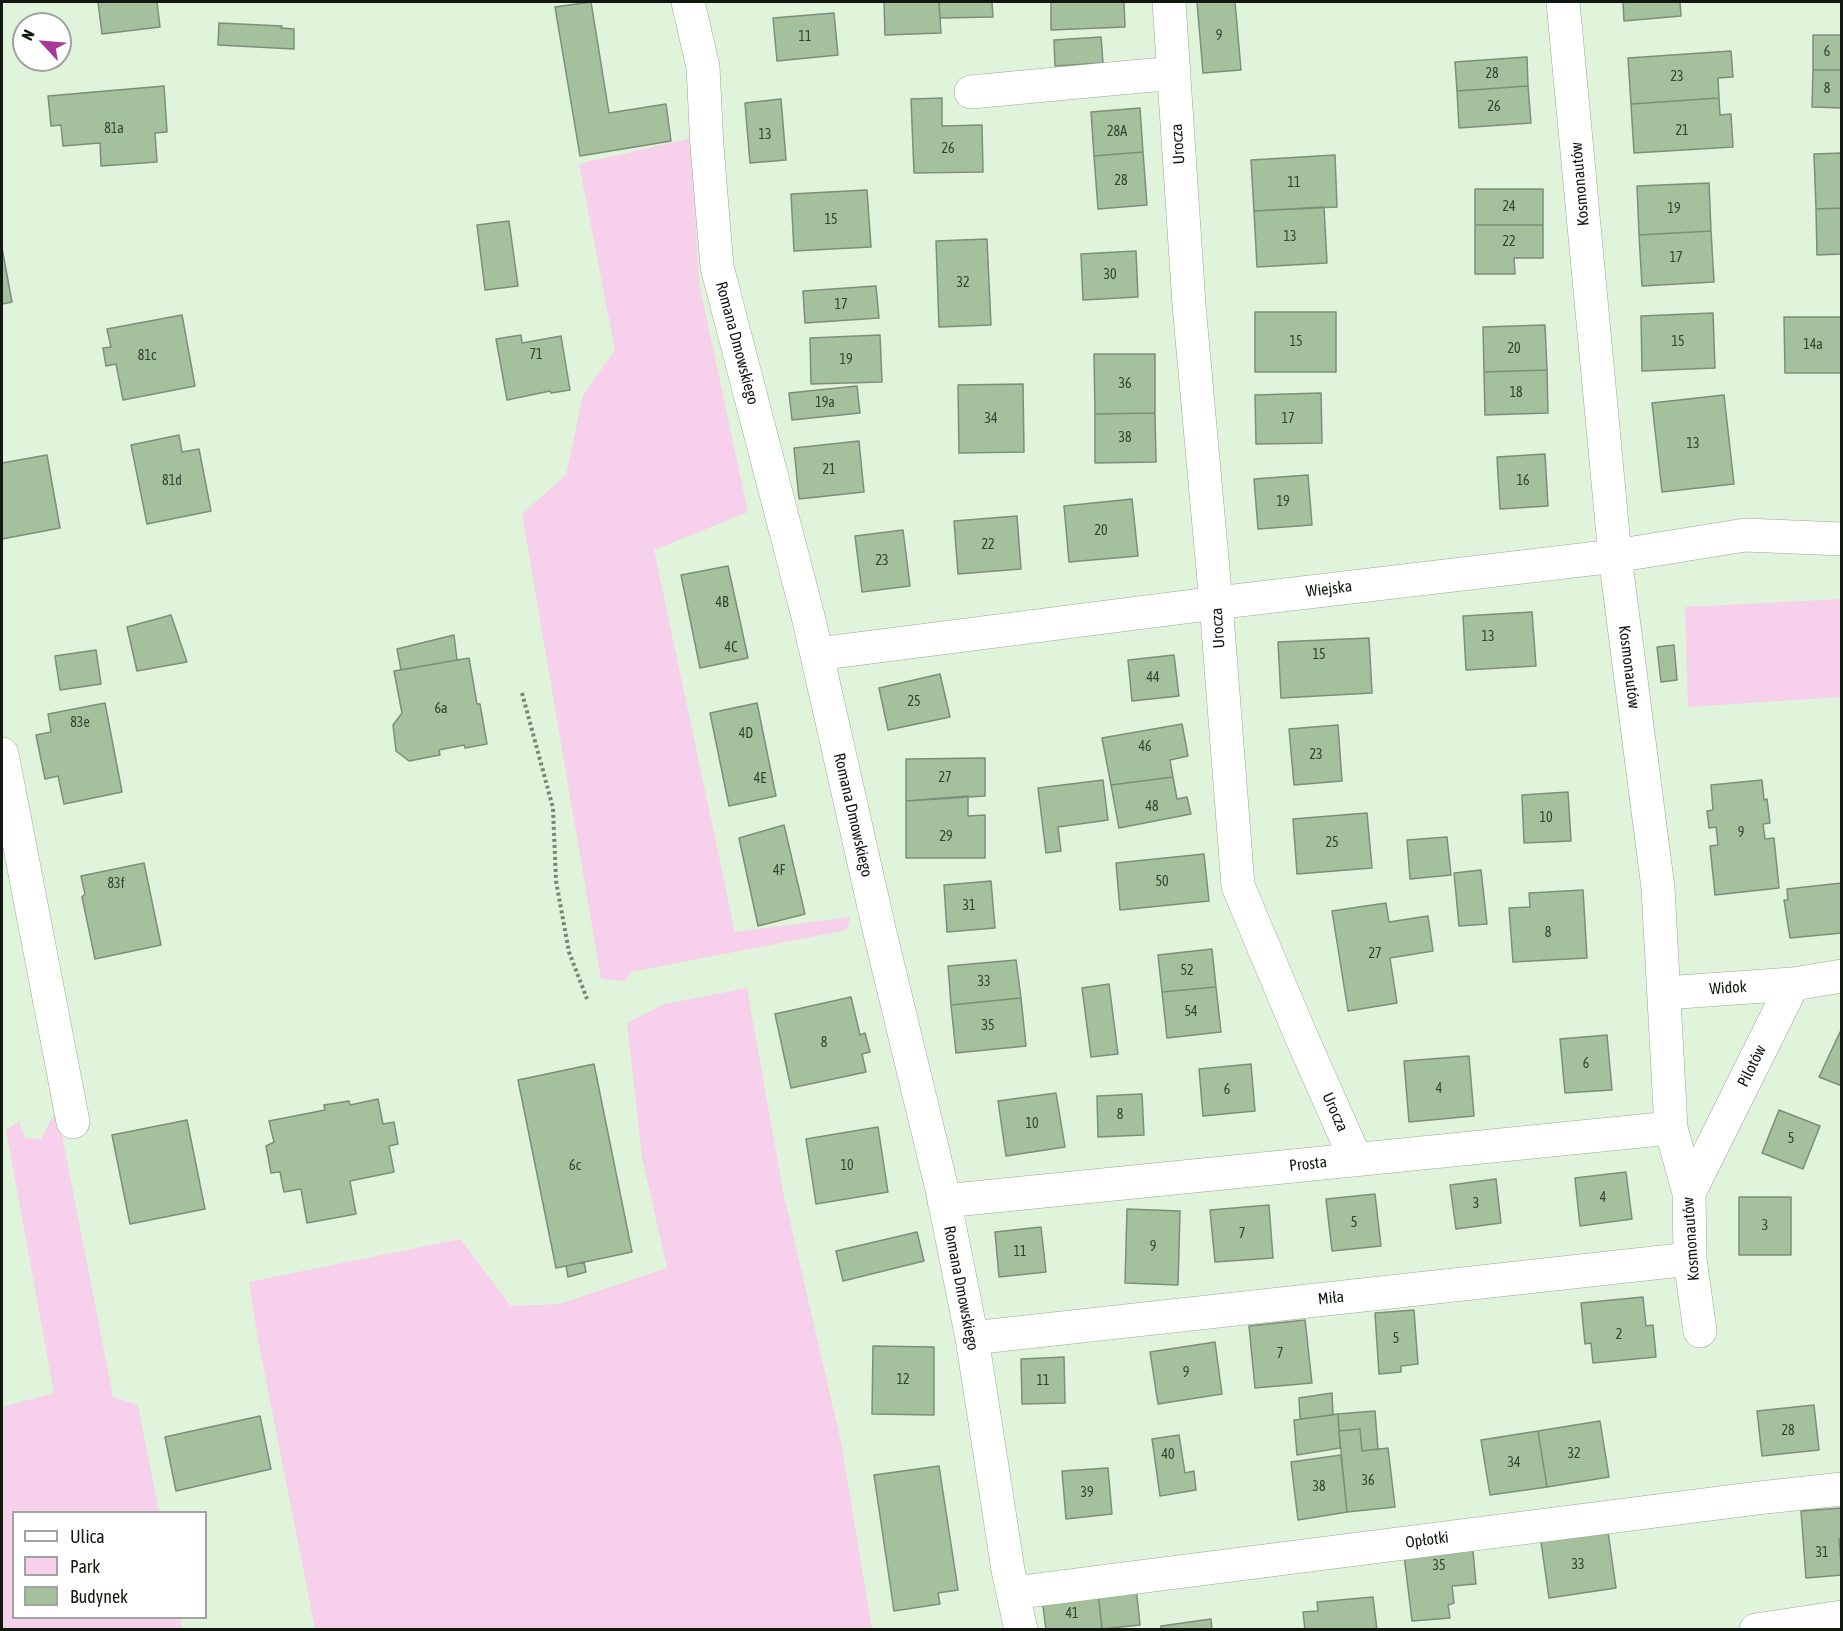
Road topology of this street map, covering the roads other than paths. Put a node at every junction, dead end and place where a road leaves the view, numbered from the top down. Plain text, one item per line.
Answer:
1 (688, 2) edge
2 (1169, 2) edge
3 (1563, 2) edge
4 (1174, 74) junction
5 (971, 92) dead end
6 (1842, 539) edge
7 (1615, 556) junction
8 (1216, 603) junction
9 (817, 654) junction
10 (2, 754) edge
11 (1842, 976) edge
12 (1793, 984) junction
13 (1664, 993) junction
14 (73, 1122) dead end
15 (1671, 1128) junction
16 (1356, 1160) junction
17 (1689, 1193) junction
18 (944, 1201) junction
19 (1690, 1259) junction
20 (1700, 1331) dead end
21 (972, 1338) junction
22 (1842, 1490) edge
23 (1013, 1593) junction
24 (1842, 1617) edge
25 (1021, 1629) edge
26 (1756, 1629) edge

1 - 9 street, Romana Dmowskiego
2 - 4 street, Urocza
3 - 7 street, Kosmonautów
4 - 5 street
4 - 8 street, Urocza
6 - 7 street, Wiejska
7 - 8 street, Wiejska
7 - 13 street, Kosmonautów
8 - 9 street, Wiejska
8 - 16 street, Urocza
9 - 18 street, Romana Dmowskiego
10 - 14 street
11 - 12 street
12 - 13 street, Widok
12 - 17 street, Pilotów
13 - 15 street, Kosmonautów
15 - 16 street, Prosta
15 - 17 street, Kosmonautów
16 - 18 street, Prosta
17 - 19 street, Kosmonautów
18 - 21 street, Romana Dmowskiego
19 - 20 street, Kosmonautów
19 - 21 street, Miła
21 - 23 street, Romana Dmowskiego
22 - 23 street, Opłotki
23 - 25 street, Romana Dmowskiego
24 - 26 street

